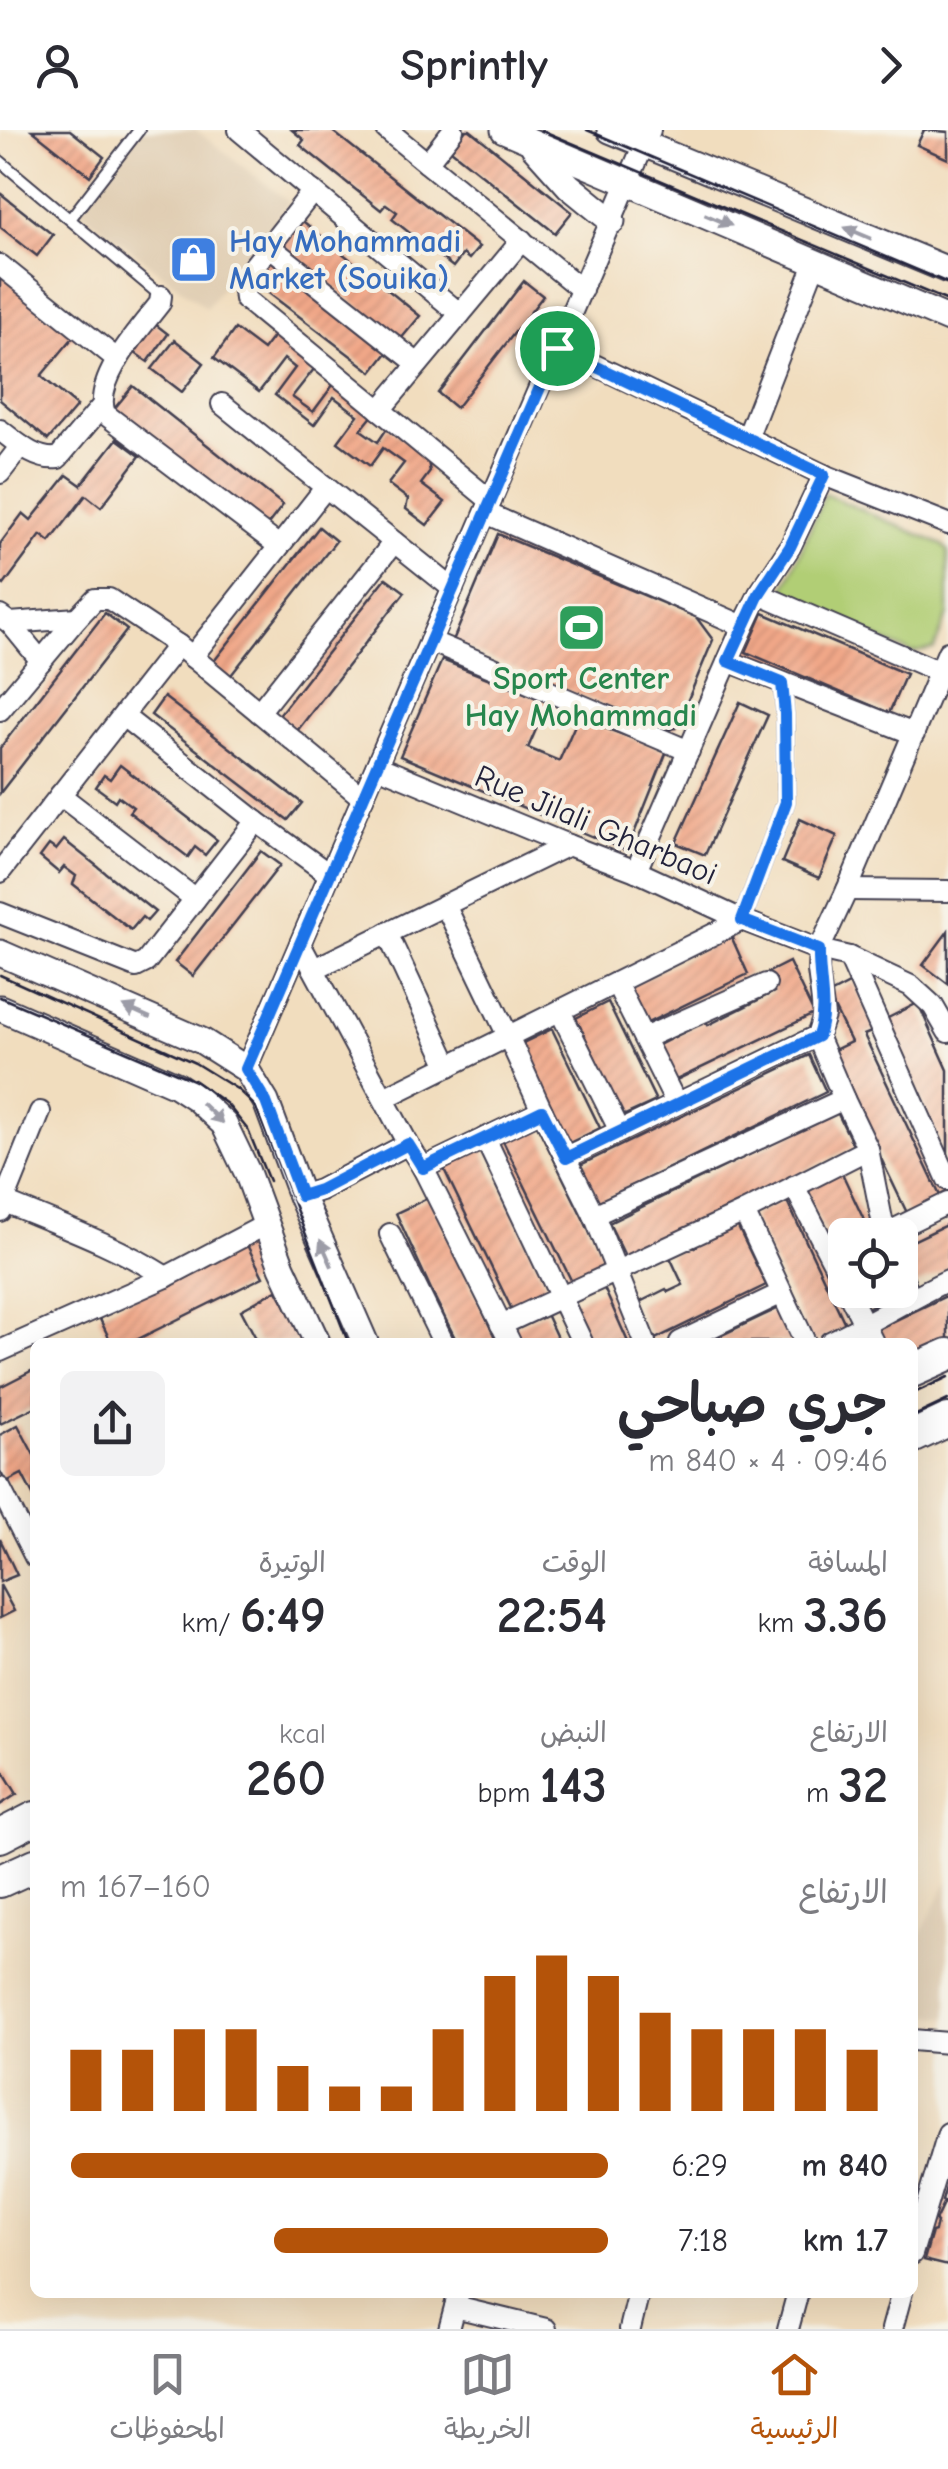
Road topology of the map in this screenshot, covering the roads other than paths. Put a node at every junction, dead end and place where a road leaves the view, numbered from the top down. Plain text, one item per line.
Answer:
1 (138, 130) edge
2 (239, 130) edge
3 (387, 130) edge
4 (453, 130) edge
5 (610, 130) edge
6 (516, 135) edge
7 (647, 137) edge
8 (0, 161) edge
9 (427, 163) junction
10 (628, 184) junction
11 (312, 191) junction
12 (70, 219) junction
13 (612, 221) junction
14 (522, 240) junction
15 (269, 246) junction
16 (816, 262) junction
17 (0, 265) edge
18 (948, 270) edge
19 (582, 290) junction
20 (161, 296) joint
21 (460, 314) junction
22 (948, 319) edge
23 (557, 348) junction
24 (118, 360) junction
25 (418, 364) junction
26 (222, 404) dead end
27 (102, 406) junction
28 (380, 410) junction
29 (0, 430) edge
30 (747, 438) junction
31 (21, 446) junction
32 (0, 474) edge
33 (824, 475) junction
34 (326, 487) junction
35 (488, 507) junction
36 (948, 524) edge
37 (394, 542) junction
38 (278, 546) junction
39 (453, 590) junction
40 (759, 594) junction
41 (77, 618) junction
42 (5, 620) edge
43 (743, 626) junction
44 (430, 642) junction
45 (185, 651) junction
46 (41, 661) junction
47 (728, 661) junction
48 (944, 662) edge
49 (782, 683) junction
50 (0, 710) edge
51 (259, 712) junction
52 (123, 716) junction
53 (914, 734) junction
54 (689, 751) junction
55 (377, 766) junction
56 (60, 794) junction
57 (363, 798) junction
58 (256, 821) junction
59 (568, 846) junction
60 (636, 871) junction
61 (0, 872) edge
62 (330, 875) junction
63 (847, 890) junction
64 (948, 892) edge
65 (195, 898) junction
66 (445, 905) junction
67 (0, 913) edge
68 (742, 920) junction
69 (386, 934) junction
70 (300, 944) junction
71 (819, 950) junction
72 (0, 953) edge
73 (849, 957) junction
74 (314, 968) junction
75 (616, 983) junction
76 (766, 984) dead end
77 (0, 1008) edge
78 (560, 1011) junction
79 (948, 1032) edge
80 (508, 1036) junction
81 (818, 1036) junction
82 (644, 1038) junction
83 (449, 1066) junction
84 (246, 1069) junction
85 (384, 1098) junction
86 (844, 1099) junction
87 (676, 1104) junction
88 (542, 1111) junction
89 (40, 1112) dead end
90 (620, 1132) junction
91 (485, 1138) junction
92 (408, 1144) junction
93 (868, 1149) junction
94 (566, 1158) junction
95 (423, 1168) junction
96 (948, 1180) edge
97 (794, 1186) junction
98 (301, 1196) junction
99 (948, 1203) edge
100 (1, 1205) edge
101 (744, 1212) junction
102 (594, 1216) junction
103 (882, 1218) edge
104 (918, 1218) edge
105 (266, 1226) junction
106 (390, 1234) dead end
107 (828, 1253) edge
108 (616, 1272) junction
109 (166, 1277) junction
110 (948, 1280) edge
111 (782, 1293) junction
112 (918, 1295) edge
113 (560, 1296) junction
114 (856, 1308) edge
115 (899, 1308) edge
116 (505, 1334) edge
117 (869, 1334) edge
118 (315, 1338) edge
119 (363, 1338) edge
120 (440, 1338) edge
121 (580, 1338) edge
122 (643, 1338) edge
123 (688, 1338) edge
124 (802, 1338) edge
125 (0, 1351) edge
126 (948, 1355) edge
127 (918, 1368) edge
128 (948, 1420) edge
129 (918, 1434) edge
130 (0, 1488) edge
131 (30, 1547) edge
132 (30, 1821) edge
133 (0, 1836) edge
134 (30, 1867) edge
135 (0, 1882) edge
136 (918, 2041) edge
137 (948, 2044) edge
138 (946, 2146) edge
139 (918, 2235) edge
140 (638, 2298) edge
141 (796, 2298) edge
142 (900, 2298) edge
143 (457, 2300) edge
144 (449, 2329) edge
145 (546, 2329) edge
146 (630, 2329) edge
147 (788, 2329) edge
148 (892, 2329) edge

1 - 12 lane
2 - 11 street
3 - 9 street
4 - 9 street
5 - 7 street
6 - 10 street
6 - 13 street
7 - 10 street
18 -> 7 street
8 - 12 lane
9 - 14 street
10 - 13 street
10 -> 16 street
11 - 15 street
11 - 21 street
12 - 20 lane
13 - 19 street
14 - 19 street
14 - 21 street
15 - 25 street
15 - 28 street
16 - 22 street
16 - 30 street
17 - 24 street
19 - 23 street
20 - 24 street
21 - 25 street
23 - 30 street
23 - 35 street
24 - 27 street
25 - 28 street
26 - 34 street
27 - 31 street
27 - 38 street
28 - 35 street
29 - 31 street
30 - 33 street
31 - 32 street
33 - 36 street
33 - 40 street
34 - 37 street
34 - 38 street
35 - 39 street
35 - 43 street
37 - 39 street
37 - 51 street
38 - 45 street
39 - 44 street
40 - 43 street
40 - 48 street
41 - 42 street
41 - 45 street
41 - 46 street
42 - 46 street
43 - 47 street
44 - 54 street
44 - 55 street
45 - 51 street
45 - 52 street
46 - 50 street
47 - 49 street
47 - 54 street
48 - 53 street
49 - 53 street
49 - 68 street
51 - 57 street
52 - 56 street
52 - 58 street
53 - 63 street
54 - 60 street
55 - 57 street
55 - 59 street, Rue Jilali Gharbaoi
56 - 61 street
56 - 65 street
57 - 62 street
58 - 62 street
58 - 65 street
59 - 60 street, Rue Jilali Gharbaoi
59 - 66 street
60 - 68 street, Rue Jilali Gharbaoi
62 - 70 street
63 - 64 street
63 - 71 street
65 - 67 street
66 - 69 street
66 - 80 street
68 - 71 street, Rue Jilali Gharbaoi
68 - 75 street
69 - 74 street
69 - 83 street
70 - 74 street
70 - 84 street
71 - 73 street, Rue Jilali Gharbaoi
71 - 81 street
84 -> 72 street
73 - 79 street, Rue Jilali Gharbaoi
73 - 96 street
74 - 85 street
75 - 78 street
75 - 82 street
76 - 82 street
77 -> 105 street
78 - 80 street
78 - 90 street
80 - 83 street
80 - 88 street
81 - 86 street
81 - 87 street
82 - 87 street
83 - 85 street
84 - 98 street
85 - 92 street
86 - 93 street
86 - 102 street
87 - 90 street
88 - 91 street
88 - 94 street
89 - 100 street
90 - 94 street
91 - 95 street
91 - 113 street
92 - 95 street
92 - 98 street
93 - 97 street
93 - 103 street
94 - 102 street
95 - 116 street
97 - 101 street
97 - 107 street
119 -> 98 street
99 - 104 street
100 - 109 street
101 - 108 street
101 - 111 street
102 - 108 street
105 - 109 street
105 - 118 street
106 - 120 street
108 - 113 street
108 - 122 street
109 - 125 street
110 - 112 street
111 - 123 street
111 - 124 street
113 - 116 street
113 - 121 street
114 - 117 street
115 - 117 street
126 - 127 main road
128 - 129 main road
130 - 131 street
132 - 133 main road
134 - 135 main road
136 - 137 street
138 - 139 street
140 - 146 street
141 - 147 street
142 - 148 street
143 - 144 street
143 - 145 street

